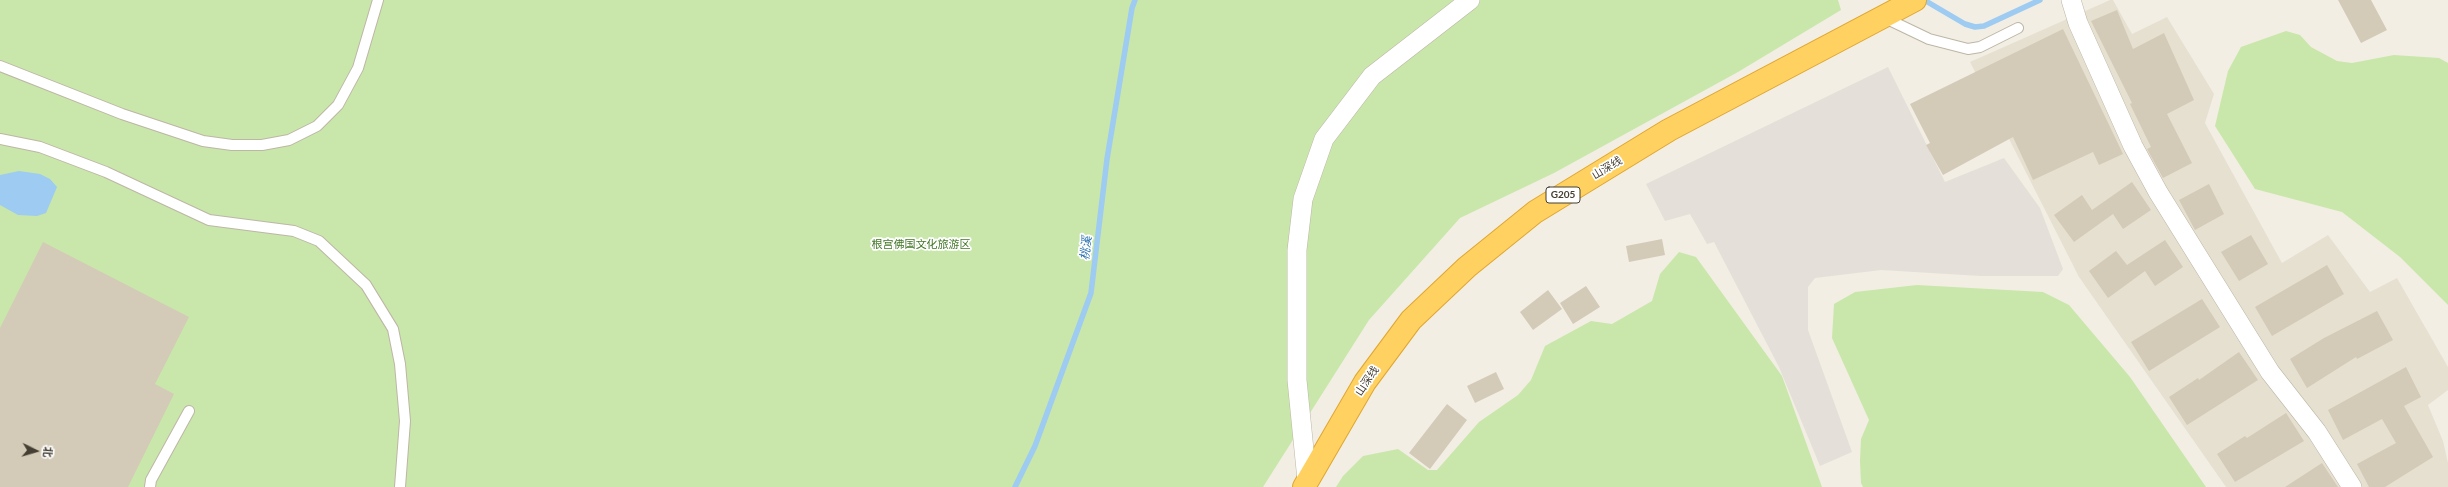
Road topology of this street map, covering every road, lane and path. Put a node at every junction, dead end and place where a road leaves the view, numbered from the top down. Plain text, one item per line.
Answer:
1 (378, 0) edge
2 (1470, 0) edge
3 (2071, 0) edge
4 (1912, 2) edge
5 (1882, 17) junction
6 (2018, 28) dead end
7 (0, 66) edge
8 (0, 139) edge
9 (189, 411) dead end
10 (1305, 484) edge
11 (150, 487) edge
12 (400, 487) edge
13 (2352, 487) edge

1 - 7 lane
2 - 10 street
3 - 13 street
4 - 5 highway, 山深线 / G205
5 - 6 lane
5 - 10 highway, 山深线 / G205
8 - 12 lane
9 - 11 lane

